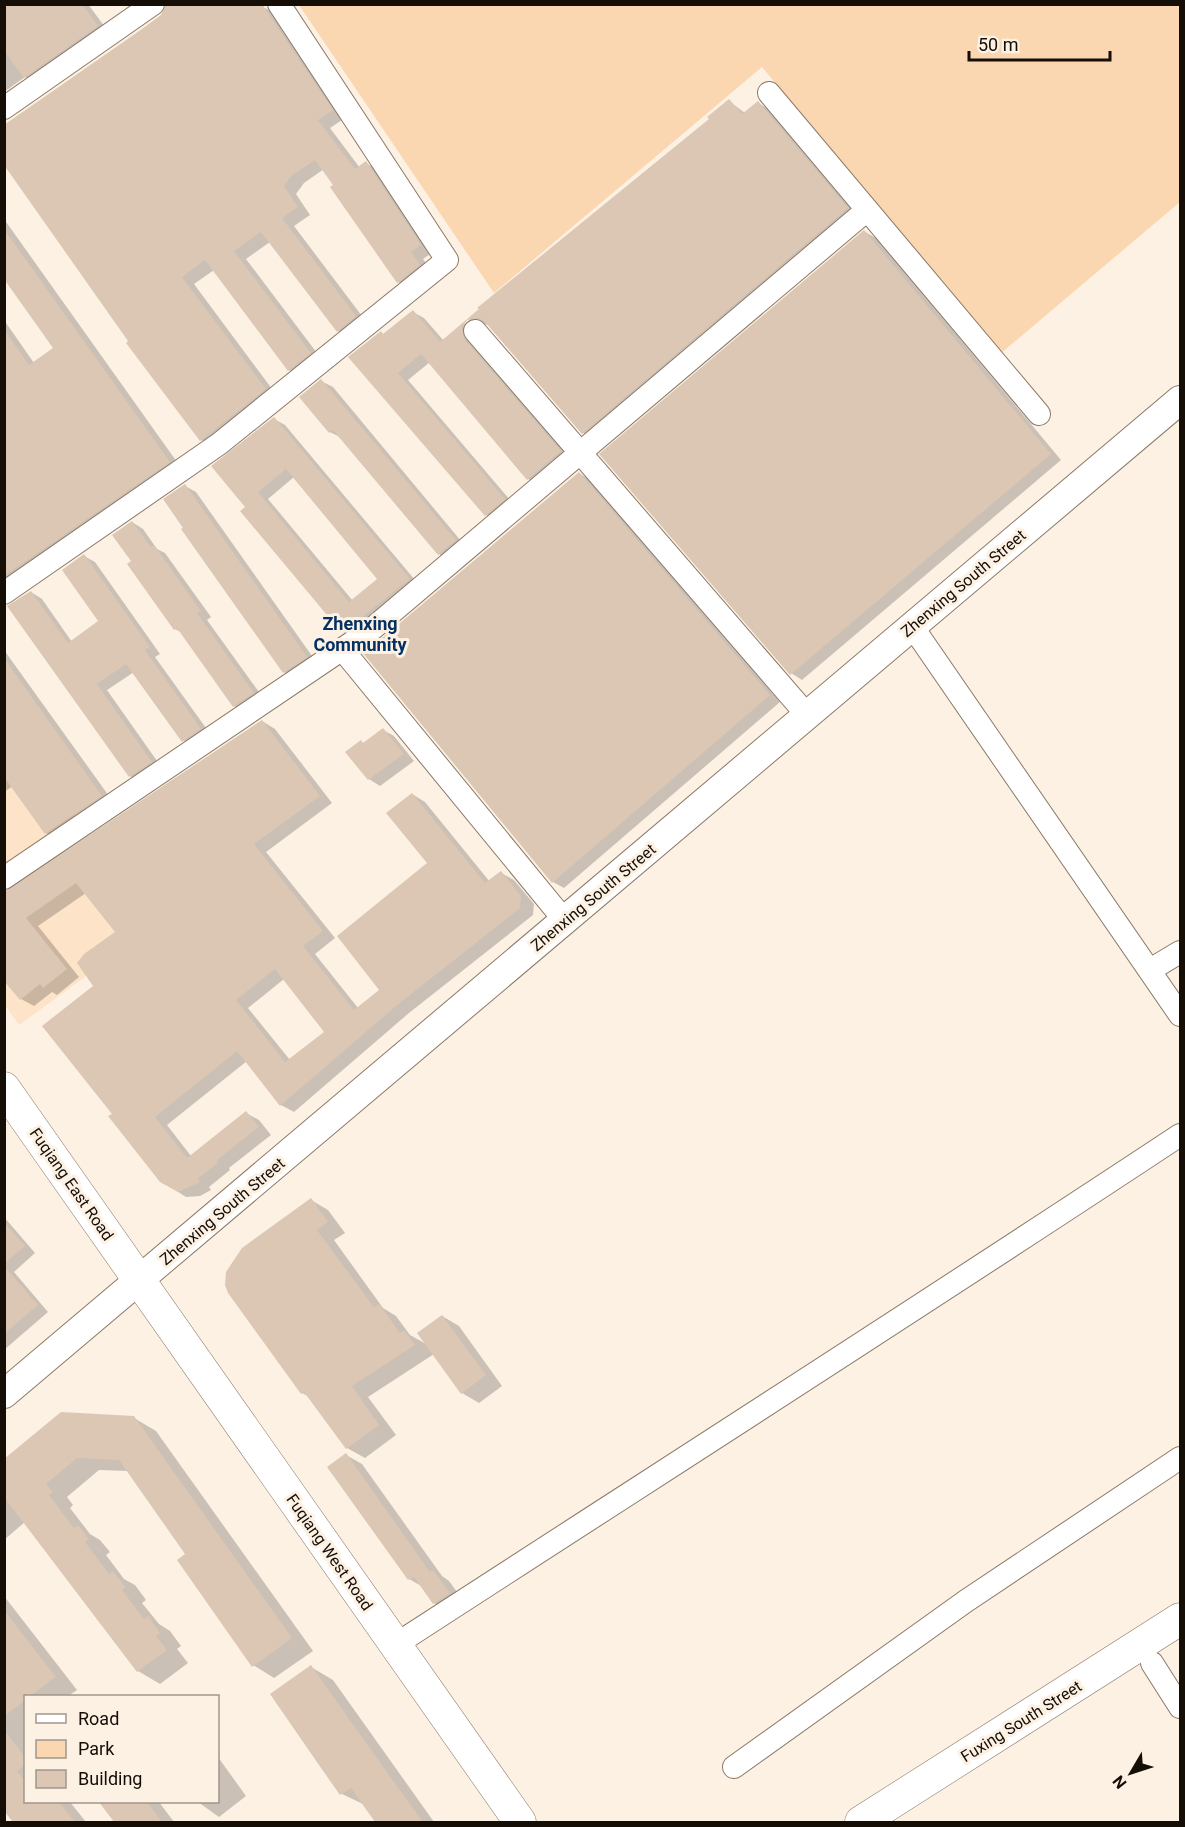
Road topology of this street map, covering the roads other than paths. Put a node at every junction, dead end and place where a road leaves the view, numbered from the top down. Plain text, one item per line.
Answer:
1 (153, 4) edge
2 (279, 4) edge
3 (769, 93) dead end
4 (4, 108) edge
5 (867, 210) junction
6 (475, 330) dead end
7 (1180, 400) edge
8 (1039, 414) dead end
9 (580, 452) junction
10 (4, 592) edge
11 (912, 626) junction
12 (342, 649) junction
13 (807, 715) junction
14 (4, 878) edge
15 (565, 921) junction
16 (1180, 952) edge
17 (1150, 970) junction
18 (1180, 1015) edge
19 (4, 1088) edge
20 (4, 1124) edge
21 (1180, 1135) edge
22 (132, 1287) junction
23 (4, 1394) edge
24 (1180, 1458) edge
25 (1180, 1619) edge
26 (395, 1645) junction
27 (1180, 1645) edge
28 (1152, 1663) junction
29 (1180, 1707) edge
30 (734, 1767) dead end
31 (495, 1822) edge
32 (520, 1822) edge
33 (861, 1822) edge
34 (901, 1822) edge

1 - 4 street
2 - 10 street
3 - 5 street
5 - 8 street
5 - 9 street
6 - 9 street
7 - 11 street, Zhenxing South Street
9 - 12 street
9 - 13 street
11 - 13 street, Zhenxing South Street
11 - 17 street
12 - 14 street
12 - 15 street
13 - 15 street, Zhenxing South Street
15 - 22 street, Zhenxing South Street
16 - 17 street
17 - 18 street
19 - 22 main road, Fuqiang East Road
20 - 22 main road, Fuqiang East Road
21 - 26 street
22 - 23 street, Zhenxing South Street
22 - 26 main road, Fuqiang West Road
22 - 31 main road, Fuqiang West Road
24 - 30 street
25 - 33 main road, Fuxing South Street
26 - 32 main road, Fuqiang West Road
27 - 28 main road, Fuxing South Street
28 - 29 street
28 - 34 main road, Fuxing South Street

